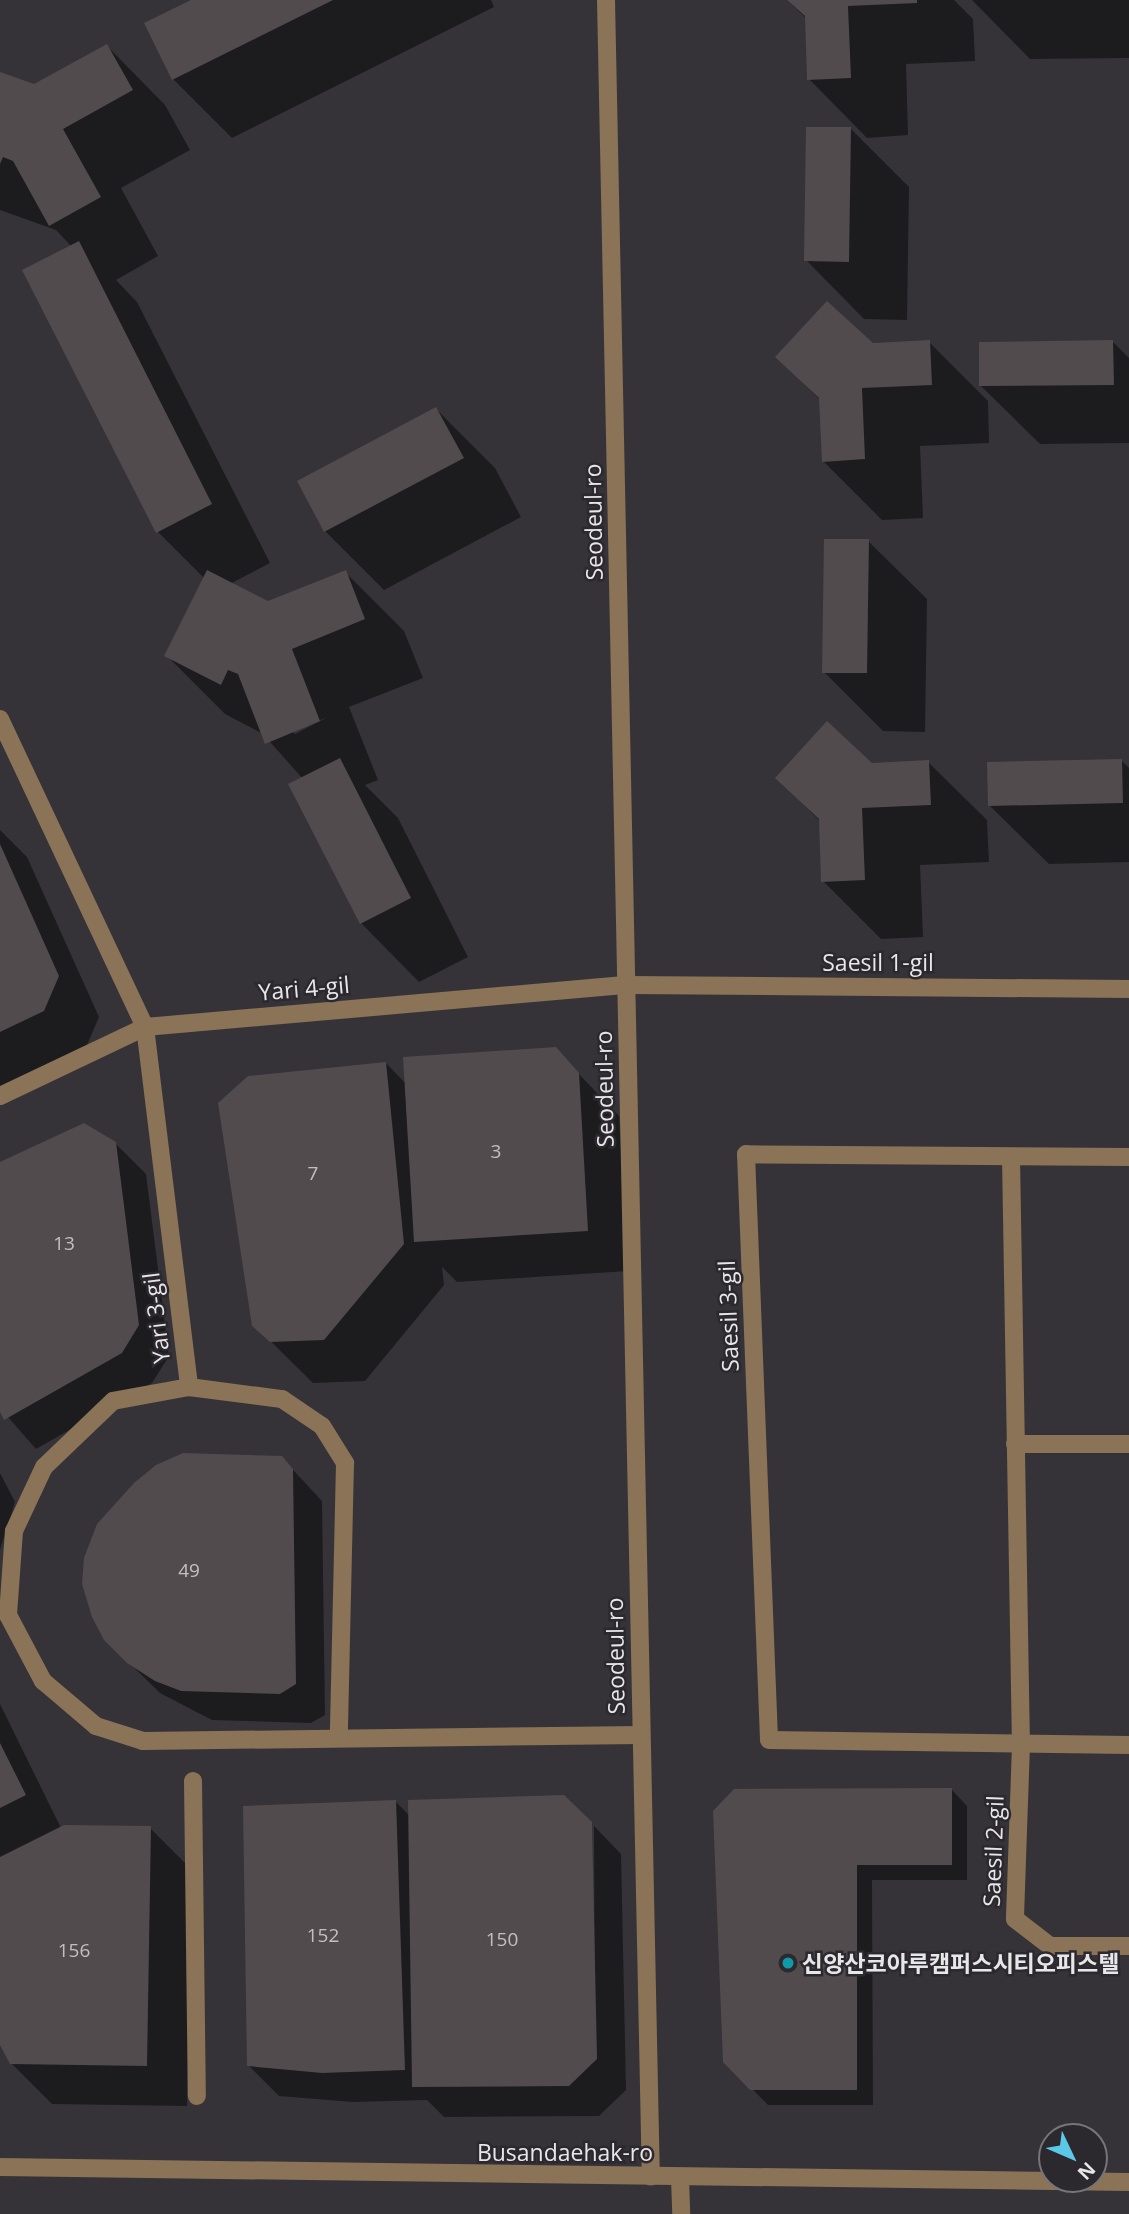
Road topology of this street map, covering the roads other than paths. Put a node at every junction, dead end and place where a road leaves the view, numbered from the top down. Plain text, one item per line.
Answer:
1 (606, 0) edge
2 (0, 719) edge
3 (626, 985) junction
4 (1129, 989) edge
5 (145, 1027) junction
6 (0, 1096) edge
7 (1011, 1157) junction
8 (1129, 1157) edge
9 (189, 1387) junction
10 (1015, 1444) junction
11 (1129, 1444) edge
12 (340, 1735) junction
13 (642, 1735) junction
14 (1021, 1745) junction
15 (1129, 1745) edge
16 (193, 1781) dead end
17 (1129, 1947) edge
18 (197, 2096) dead end
19 (0, 2167) edge
20 (650, 2178) junction
21 (680, 2178) junction
22 (1129, 2182) edge
23 (681, 2214) edge

1 - 3 street, Seodeul-ro
2 - 5 street, Yari 3-gil
3 - 4 street, Saesil 1-gil
3 - 5 street, Yari 4-gil
3 - 13 street, Seodeul-ro
5 - 6 street, Yari 4-gil
5 - 9 street, Yari 3-gil
7 - 8 street, Saesil 3-gil
7 - 10 street
7 - 14 street, Saesil 3-gil
9 - 12 street
9 - 12 street, Yari 3-gil
10 - 11 street
10 - 14 street
12 - 13 street, Yari 3-gil
13 - 20 street, Seodeul-ro
14 - 15 street
14 - 17 street, Saesil 2-gil
16 - 18 street
19 - 20 street, Busandaehak-ro
20 - 21 street, Busandaehak-ro
21 - 22 street, Busandaehak-ro
21 - 23 street

